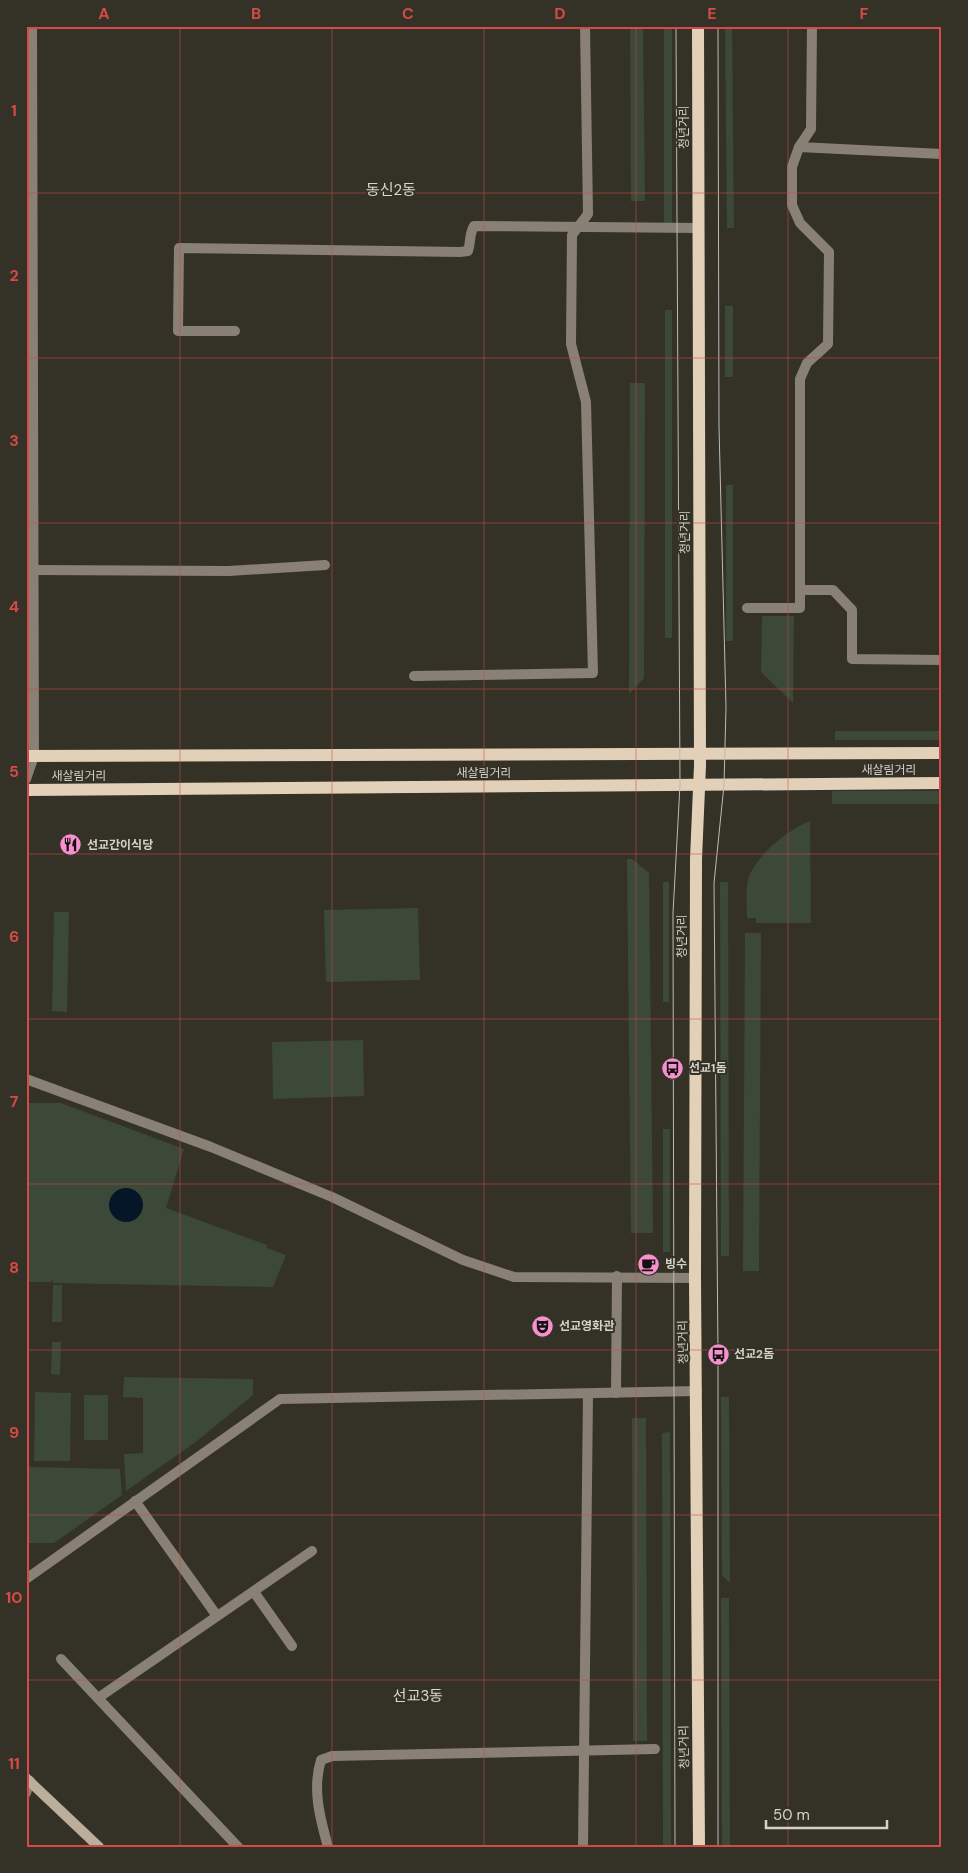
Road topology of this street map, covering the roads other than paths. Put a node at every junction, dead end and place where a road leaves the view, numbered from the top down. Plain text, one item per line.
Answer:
1 (32, 26) edge
2 (586, 26) edge
3 (698, 26) edge
4 (812, 26) edge
5 (799, 146) junction
6 (942, 154) edge
7 (578, 227) junction
8 (698, 228) junction
9 (236, 331) dead end
10 (30, 345) edge
11 (325, 565) dead end
12 (34, 570) junction
13 (800, 590) junction
14 (747, 608) dead end
15 (942, 660) edge
16 (414, 676) dead end
17 (700, 753) junction
18 (942, 753) edge
19 (30, 756) edge
20 (26, 779) edge
21 (942, 783) edge
22 (700, 785) junction
23 (26, 790) edge
24 (26, 1079) edge
25 (616, 1276) junction
26 (695, 1278) junction
27 (698, 1391) junction
28 (616, 1393) junction
29 (588, 1394) junction
30 (136, 1501) junction
31 (312, 1551) dead end
32 (26, 1579) edge
33 (254, 1592) junction
34 (217, 1616) junction
35 (292, 1646) dead end
36 (61, 1659) dead end
37 (98, 1698) junction
38 (586, 1750) junction
39 (655, 1750) dead end
40 (28, 1779) edge
41 (26, 1793) edge
42 (100, 1847) edge
43 (238, 1847) edge
44 (328, 1847) edge
45 (583, 1847) edge
46 (699, 1847) edge

1 - 10 street
2 - 7 street
3 - 8 main road, 청년거리
4 - 5 street
5 - 6 street
5 - 13 street
7 - 8 street
7 - 9 street
7 - 16 street
8 - 17 main road, 청년거리
10 - 12 street
11 - 12 street
12 - 19 street
13 - 14 street
13 - 15 street
17 - 18 main road, 새살림거리
17 - 19 main road, 새살림거리
17 - 22 main road, 청년거리
19 - 20 street
21 - 22 main road, 새살림거리
22 - 23 main road, 새살림거리
22 - 26 main road, 청년거리
24 - 25 street
25 - 26 street
25 - 28 street
26 - 27 main road, 청년거리
27 - 28 street
27 - 46 main road, 청년거리
28 - 29 street
29 - 30 street
29 - 38 street
30 - 32 street
30 - 34 street
31 - 33 street
33 - 34 street
33 - 35 street
34 - 37 street
36 - 37 street
37 - 43 street
38 - 39 street
38 - 44 street
38 - 45 street
40 - 41 street
40 - 42 main road

